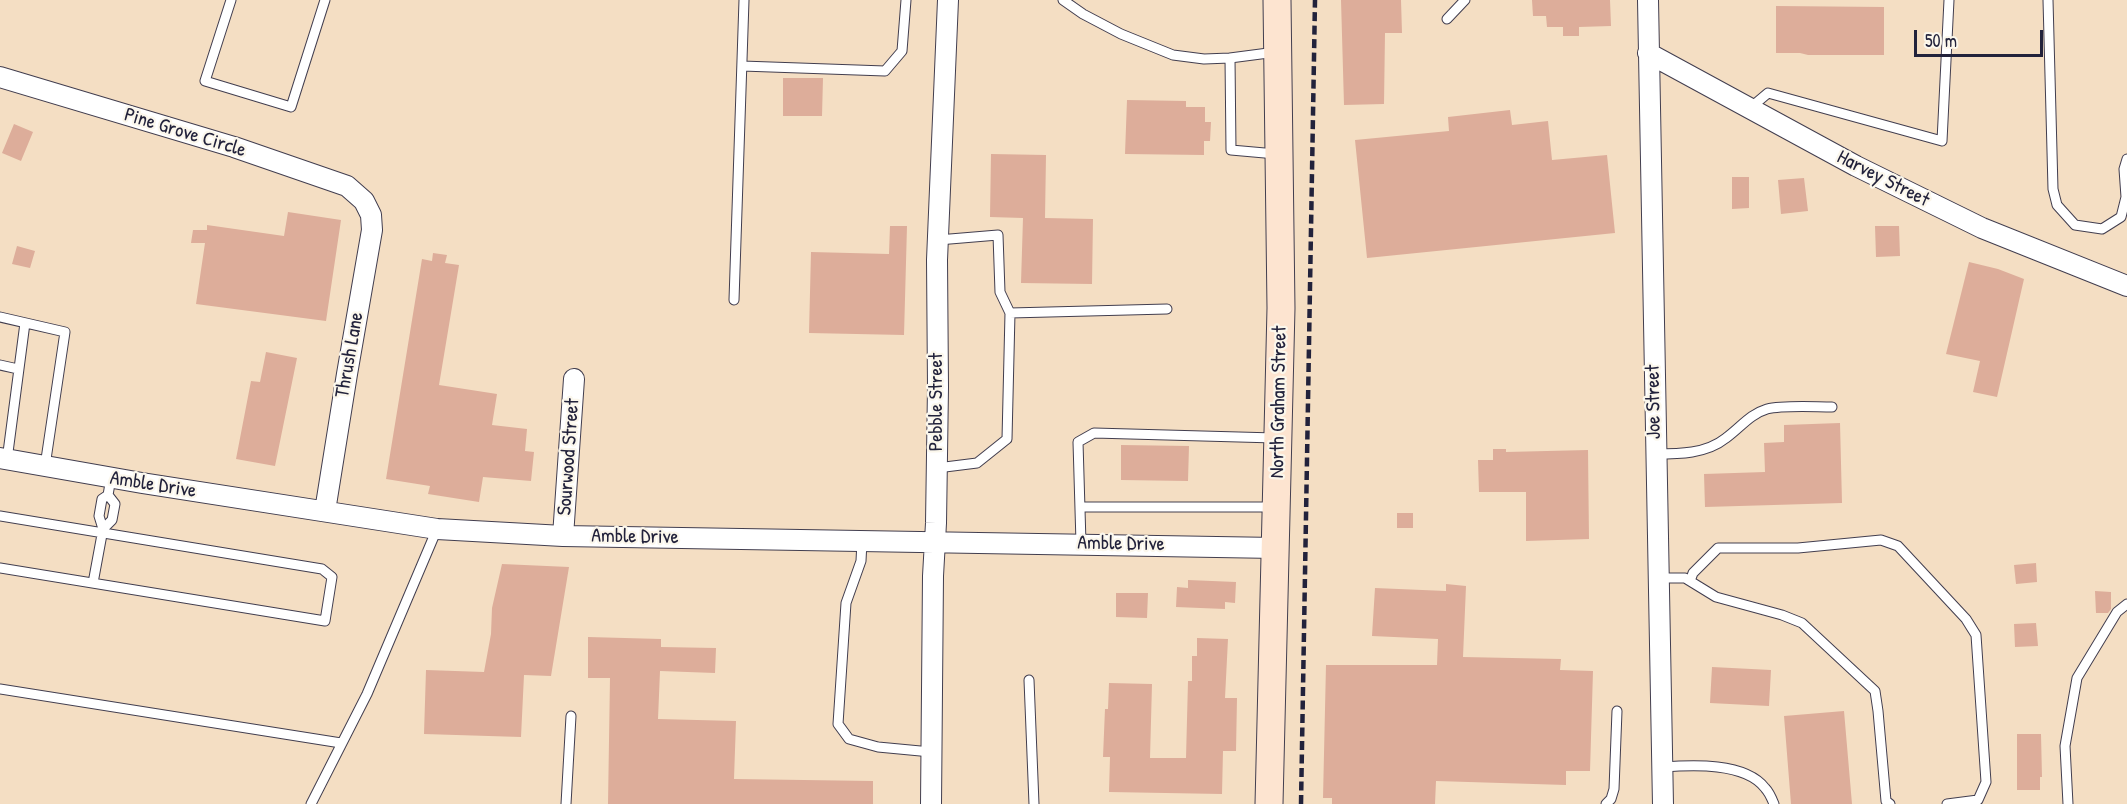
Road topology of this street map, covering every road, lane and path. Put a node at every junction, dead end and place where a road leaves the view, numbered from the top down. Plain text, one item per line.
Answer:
1 (231, 0) edge
2 (325, 0) edge
3 (744, 0) edge
4 (906, 0) edge
5 (948, 0) edge
6 (1063, 0) edge
7 (1277, 0) edge
8 (1465, 0) edge
9 (1648, 0) edge
10 (1949, 0) edge
11 (2048, 0) edge
12 (1447, 19) dead end
13 (1278, 52) junction
14 (1648, 53) junction
15 (1230, 58) junction
16 (742, 66) junction
17 (0, 77) edge
18 (1749, 109) junction
19 (1279, 154) junction
20 (2127, 159) edge
21 (364, 201) joint
22 (938, 240) junction
23 (2127, 286) edge
24 (734, 300) dead end
25 (1167, 309) dead end
26 (1010, 313) junction
27 (0, 317) edge
28 (25, 322) junction
29 (0, 365) edge
30 (18, 369) junction
31 (574, 379) dead end
32 (1832, 407) dead end
33 (1278, 438) junction
34 (1655, 454) junction
35 (4, 459) edge
36 (45, 466) junction
37 (937, 468) junction
38 (109, 487) junction
39 (1080, 507) junction
40 (1276, 507) junction
41 (325, 511) junction
42 (0, 516) edge
43 (437, 529) junction
44 (103, 531) junction
45 (563, 536) junction
46 (862, 541) junction
47 (935, 542) junction
48 (1081, 543) junction
49 (1276, 548) junction
50 (0, 568) edge
51 (1658, 578) junction
52 (1690, 581) junction
53 (93, 583) junction
54 (2127, 604) edge
55 (1029, 680) dead end
56 (0, 689) edge
57 (1617, 711) dead end
58 (571, 716) dead end
59 (341, 743) junction
60 (932, 752) junction
61 (1663, 767) junction
62 (311, 804) edge
63 (566, 804) edge
64 (931, 804) edge
65 (1034, 804) edge
66 (1269, 804) edge
67 (1606, 804) edge
68 (1663, 804) edge
69 (1774, 804) edge
70 (1890, 804) edge
71 (1947, 804) edge
72 (2068, 804) edge

1 - 2 lane
3 - 16 lane
4 - 16 lane
5 - 22 street, Pebble Street
6 - 15 lane
7 - 13 main road, North Graham Street
8 - 12 lane
9 - 14 street, Joe Street
10 - 18 lane
11 - 20 lane
13 - 15 lane
13 - 19 main road, North Graham Street
14 - 18 street, Harvey Street
14 - 34 street, Joe Street
15 - 19 lane
16 - 24 lane
17 - 21 street, Pine Grove Circle
18 - 23 street, Harvey Street
19 - 33 main road, North Graham Street
21 - 41 street, Thrush Lane
22 - 26 lane
22 - 37 street, Pebble Street
25 - 26 lane
26 - 37 lane
27 - 28 lane
28 - 30 lane
28 - 36 lane
29 - 30 lane
30 - 35 lane
31 - 45 street, Sourwood Street
32 - 34 lane
33 - 39 lane
33 - 40 main road, North Graham Street
34 - 51 street, Joe Street
35 - 36 street, Amble Drive
36 - 38 street, Amble Drive
37 - 47 street, Pebble Street
38 - 41 street, Amble Drive
38 - 44 lane
39 - 40 lane
39 - 48 lane
40 - 49 main road, North Graham Street
41 - 43 street, Amble Drive
42 - 44 lane
43 - 45 street, Amble Drive
43 - 59 lane
44 - 53 lane
44 - 53 lane
45 - 46 street, Amble Drive
46 - 47 street, Amble Drive
46 - 60 lane
47 - 48 street, Amble Drive
47 - 60 street, Pebble Street
48 - 49 street, Amble Drive
49 - 66 main road, North Graham Street
50 - 53 lane
51 - 52 lane
51 - 61 street, Joe Street
52 - 70 lane
52 - 71 lane
54 - 72 lane
55 - 65 lane
56 - 59 lane
57 - 67 lane
58 - 63 lane
59 - 62 lane
60 - 64 street, Pebble Street
61 - 68 street, Joe Street
61 - 69 lane

